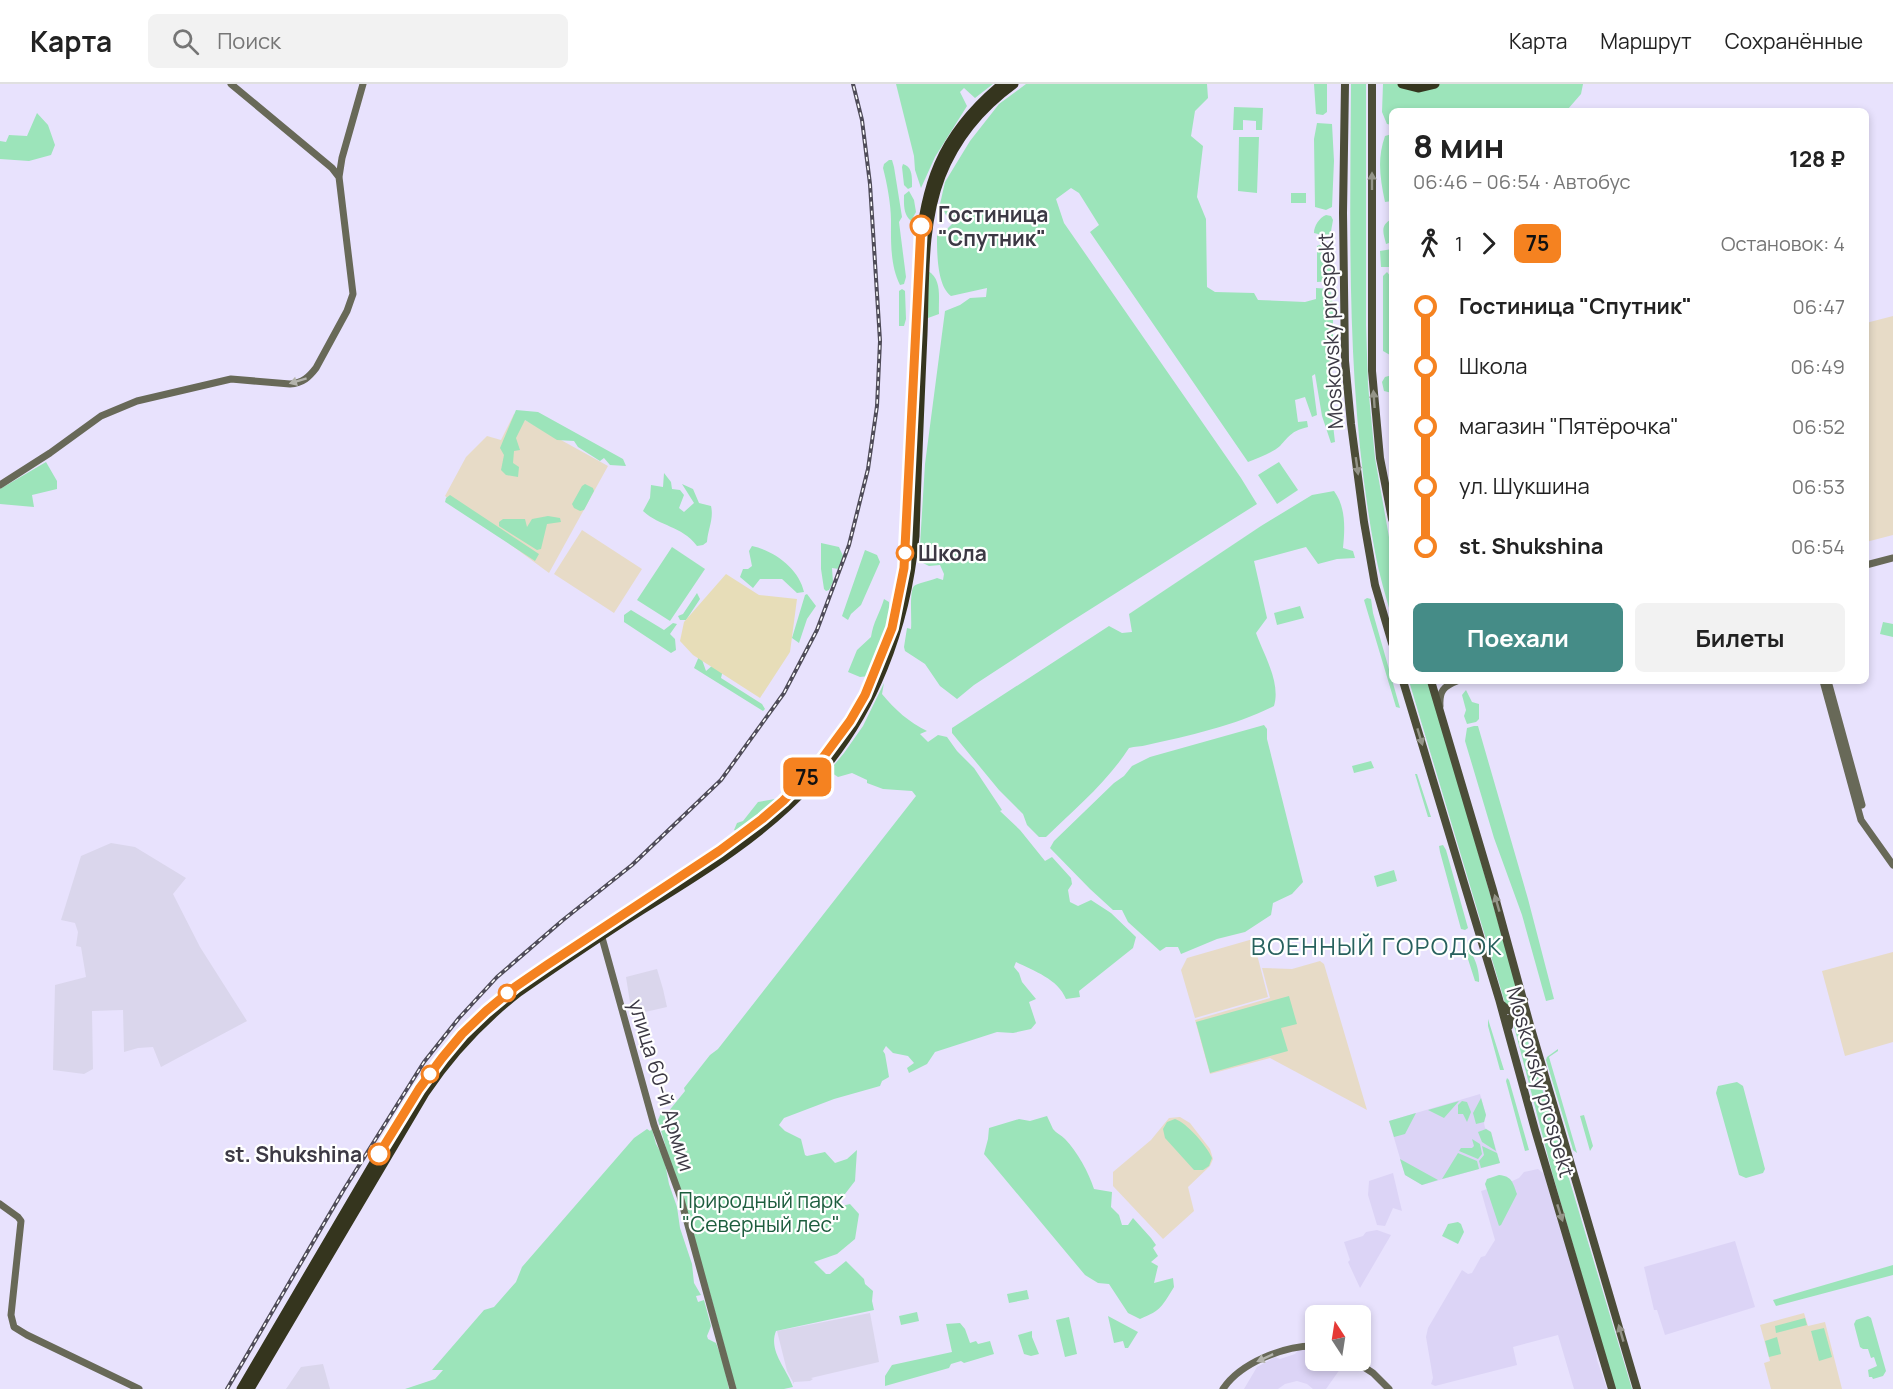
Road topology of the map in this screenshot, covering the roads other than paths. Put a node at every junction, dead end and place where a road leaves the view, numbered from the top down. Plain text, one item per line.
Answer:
1 (231, 84) edge
2 (363, 84) edge
3 (1002, 84) edge
4 (1014, 84) edge
5 (1344, 84) edge
6 (1372, 84) edge
7 (1402, 84) edge
8 (1435, 84) edge
9 (339, 177) junction
10 (0, 485) edge
11 (1389, 504) edge
12 (1893, 558) edge
13 (1869, 564) edge
14 (1389, 634) edge
15 (1404, 684) edge
16 (1432, 684) edge
17 (1450, 684) edge
18 (1824, 684) edge
19 (1829, 684) edge
20 (1441, 714) junction
21 (814, 775) junction
22 (790, 794) junction
23 (1893, 858) edge
24 (1893, 865) edge
25 (601, 933) junction
26 (1524, 999) junction
27 (1500, 1003) junction
28 (1530, 1026) junction
29 (1510, 1035) junction
30 (0, 1204) edge
31 (301, 1295) junction
32 (1305, 1347) edge
33 (1370, 1371) edge
34 (139, 1389) edge
35 (241, 1389) edge
36 (250, 1389) edge
37 (733, 1389) edge
38 (1223, 1389) edge
39 (1389, 1389) edge
40 (1612, 1389) edge
41 (1637, 1389) edge

1 - 9 street
2 - 9 street
3 - 21 highway
4 - 21 highway
5 -> 14 main road, Moskovsky prospekt
11 -> 6 main road, Moskovsky prospekt
7 - 8 highway
9 -> 10 street
12 - 13 street
15 -> 27 main road, Moskovsky prospekt
16 - 20 main road, Moskovsky prospekt
17 - 20 street
18 - 24 street
19 - 23 street
26 -> 20 main road, Moskovsky prospekt
21 - 22 highway
21 - 22 highway
21 - 25 highway
22 - 25 highway
25 - 31 highway
25 - 37 street, улица 60-й Армии
26 - 27 main road
26 - 28 main road, Moskovsky prospekt
27 - 29 main road, Moskovsky prospekt
28 - 29 main road
41 -> 28 main road, Moskovsky prospekt
29 -> 40 main road, Moskovsky prospekt
30 - 34 street
31 - 35 highway
31 - 36 highway
32 -> 38 street
33 - 39 street

